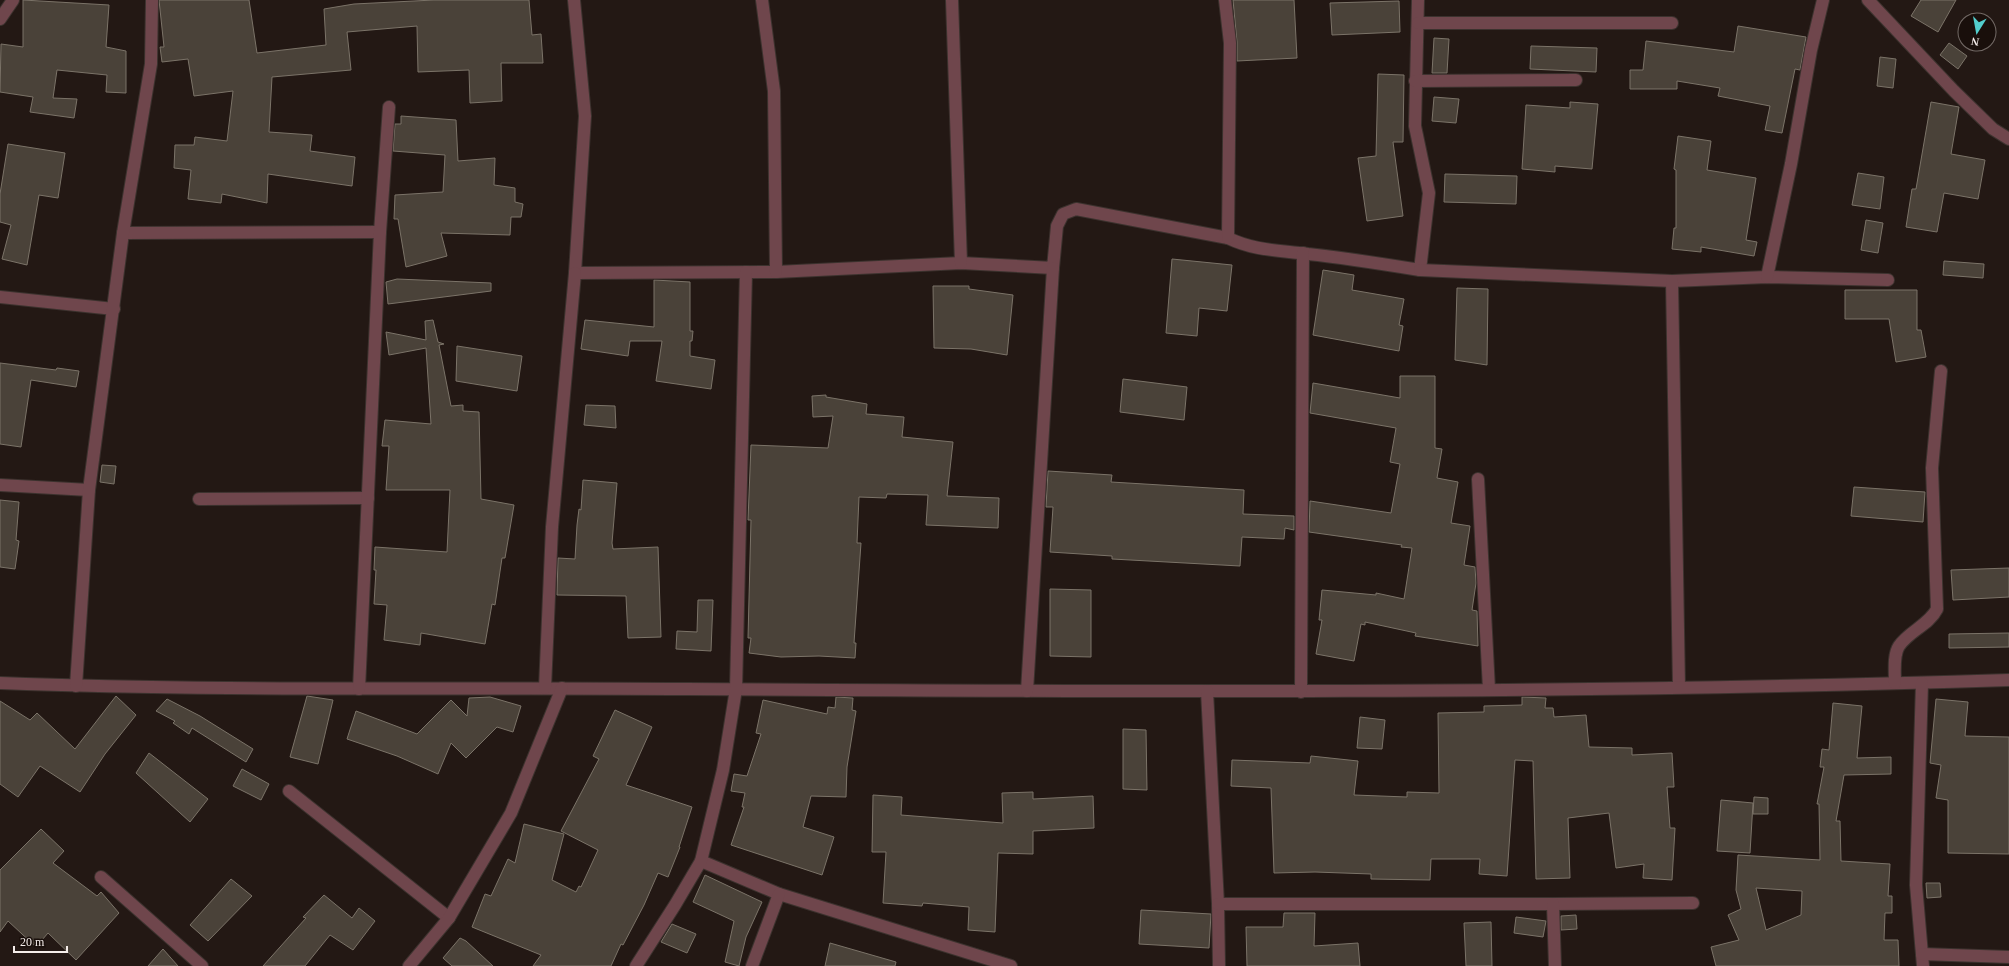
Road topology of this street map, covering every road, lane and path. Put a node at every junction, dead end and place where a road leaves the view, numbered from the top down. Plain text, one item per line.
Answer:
1 (13, 0) edge
2 (152, 0) edge
3 (574, 0) edge
4 (762, 0) edge
5 (952, 0) edge
6 (1225, 0) edge
7 (1418, 0) edge
8 (1823, 0) edge
9 (1868, 0) edge
10 (0, 19) edge
11 (1418, 23) junction
12 (1672, 23) dead end
13 (1576, 80) dead end
14 (1415, 81) junction
15 (389, 107) dead end
16 (2009, 140) edge
17 (380, 232) junction
18 (124, 233) junction
19 (1228, 238) junction
20 (1303, 253) junction
21 (961, 264) junction
22 (1053, 268) junction
23 (1420, 270) junction
24 (746, 272) junction
25 (776, 272) junction
26 (575, 273) junction
27 (1767, 277) junction
28 (1888, 280) dead end
29 (1672, 281) junction
30 (0, 297) edge
31 (114, 310) junction
32 (1940, 371) dead end
33 (1478, 479) dead end
34 (0, 485) edge
35 (89, 490) junction
36 (368, 498) junction
37 (199, 499) dead end
38 (2009, 680) edge
39 (0, 683) edge
40 (1895, 683) junction
41 (1922, 683) junction
42 (76, 686) junction
43 (1679, 686) junction
44 (545, 688) junction
45 (562, 688) junction
46 (359, 689) junction
47 (736, 689) junction
48 (1489, 689) junction
49 (1027, 691) junction
50 (1207, 691) junction
51 (1301, 692) junction
52 (289, 791) dead end
53 (701, 861) junction
54 (100, 877) dead end
55 (779, 894) junction
56 (1693, 903) dead end
57 (1218, 904) junction
58 (1553, 904) junction
59 (449, 918) junction
60 (2009, 957) edge
61 (1923, 960) edge
62 (202, 966) edge
63 (409, 966) edge
64 (636, 966) edge
65 (752, 966) edge
66 (1011, 966) edge
67 (1219, 966) edge
68 (1555, 966) edge

1 - 10 street
2 - 18 street
3 - 26 street
4 - 25 street
5 - 21 street
6 - 19 street
7 - 11 street
8 - 27 street
9 - 16 street
11 - 12 street
11 - 14 street
13 - 14 street
14 - 23 street
15 - 17 street
17 - 18 street
17 - 36 street
18 - 31 street
19 - 20 street
19 - 22 street
20 - 23 street
20 - 51 street
21 - 22 street
21 - 25 street
22 - 49 street
23 - 29 street
24 - 25 street
24 - 26 street
24 - 47 street
26 - 44 street
27 - 28 street
27 - 29 street
29 - 43 street
30 - 31 street
31 - 35 street
32 - 40 street
33 - 48 street
34 - 35 street
35 - 42 street
36 - 37 street
36 - 46 street
38 - 41 street
39 - 42 street
40 - 41 street
40 - 43 street
41 - 61 street
42 - 46 street
43 - 48 street
44 - 45 street
44 - 46 street
45 - 47 street
45 - 59 street
47 - 49 street
47 - 53 street
48 - 51 street
49 - 50 street
50 - 51 street
50 - 57 street
52 - 59 street
53 - 55 street
53 - 64 street
54 - 62 street
55 - 65 street
55 - 66 street
56 - 58 street
57 - 58 street
57 - 67 street
58 - 68 street
59 - 63 street
60 - 61 street

